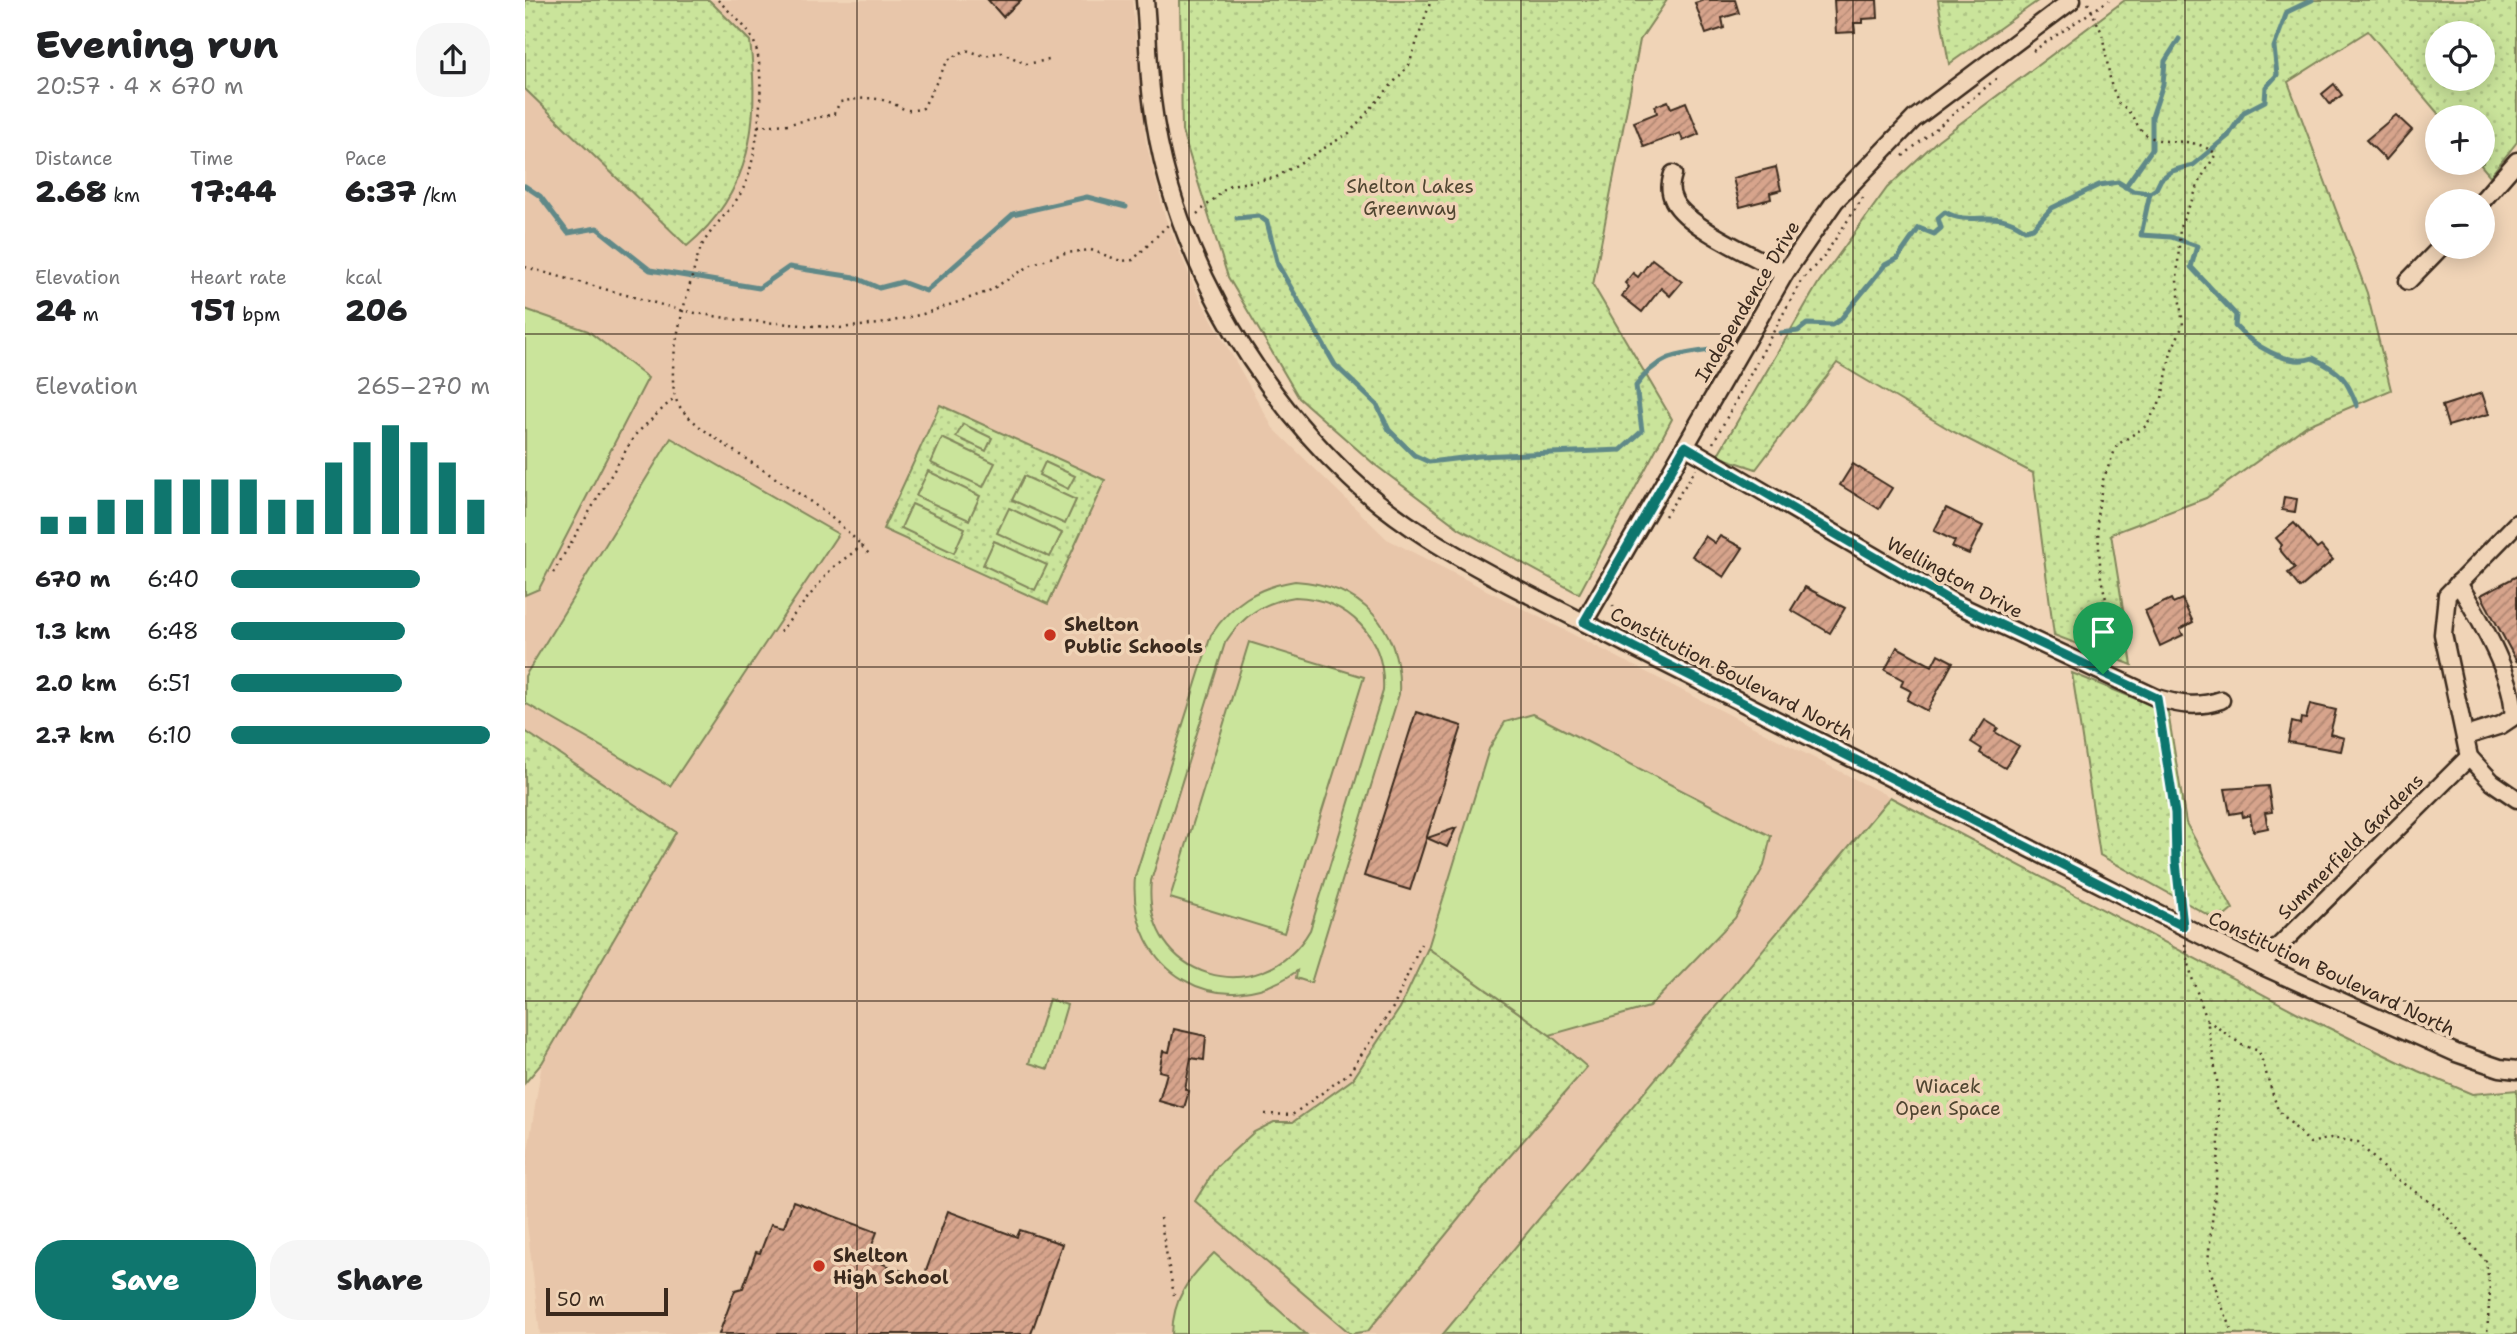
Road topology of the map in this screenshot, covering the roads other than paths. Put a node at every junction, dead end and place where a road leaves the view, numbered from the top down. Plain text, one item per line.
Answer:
1 (1145, 0) edge
2 (2072, 0) edge
3 (2517, 161) edge
4 (1673, 174) dead end
5 (2492, 189) edge
6 (2429, 259) edge
7 (1785, 273) junction
8 (2408, 281) dead end
9 (1685, 446) junction
10 (2517, 523) edge
11 (2458, 583) junction
12 (1584, 622) junction
13 (2221, 700) dead end
14 (2466, 736) junction
15 (2469, 757) junction
16 (2517, 799) edge
17 (2260, 965) junction
18 (2517, 1070) edge

1 - 12 street, Constitution Boulevard North
2 - 7 street, Independence Drive
3 - 5 street
4 - 7 street
6 - 8 street
7 - 9 street, Independence Drive
9 - 12 street, Independence Drive
9 - 13 street, Wellington Drive
10 - 11 street
11 - 14 street
11 - 14 street
12 - 17 street, Constitution Boulevard North
14 - 15 street
15 - 16 street
15 - 17 street, Summerfield Gardens
17 - 18 street, Constitution Boulevard North

